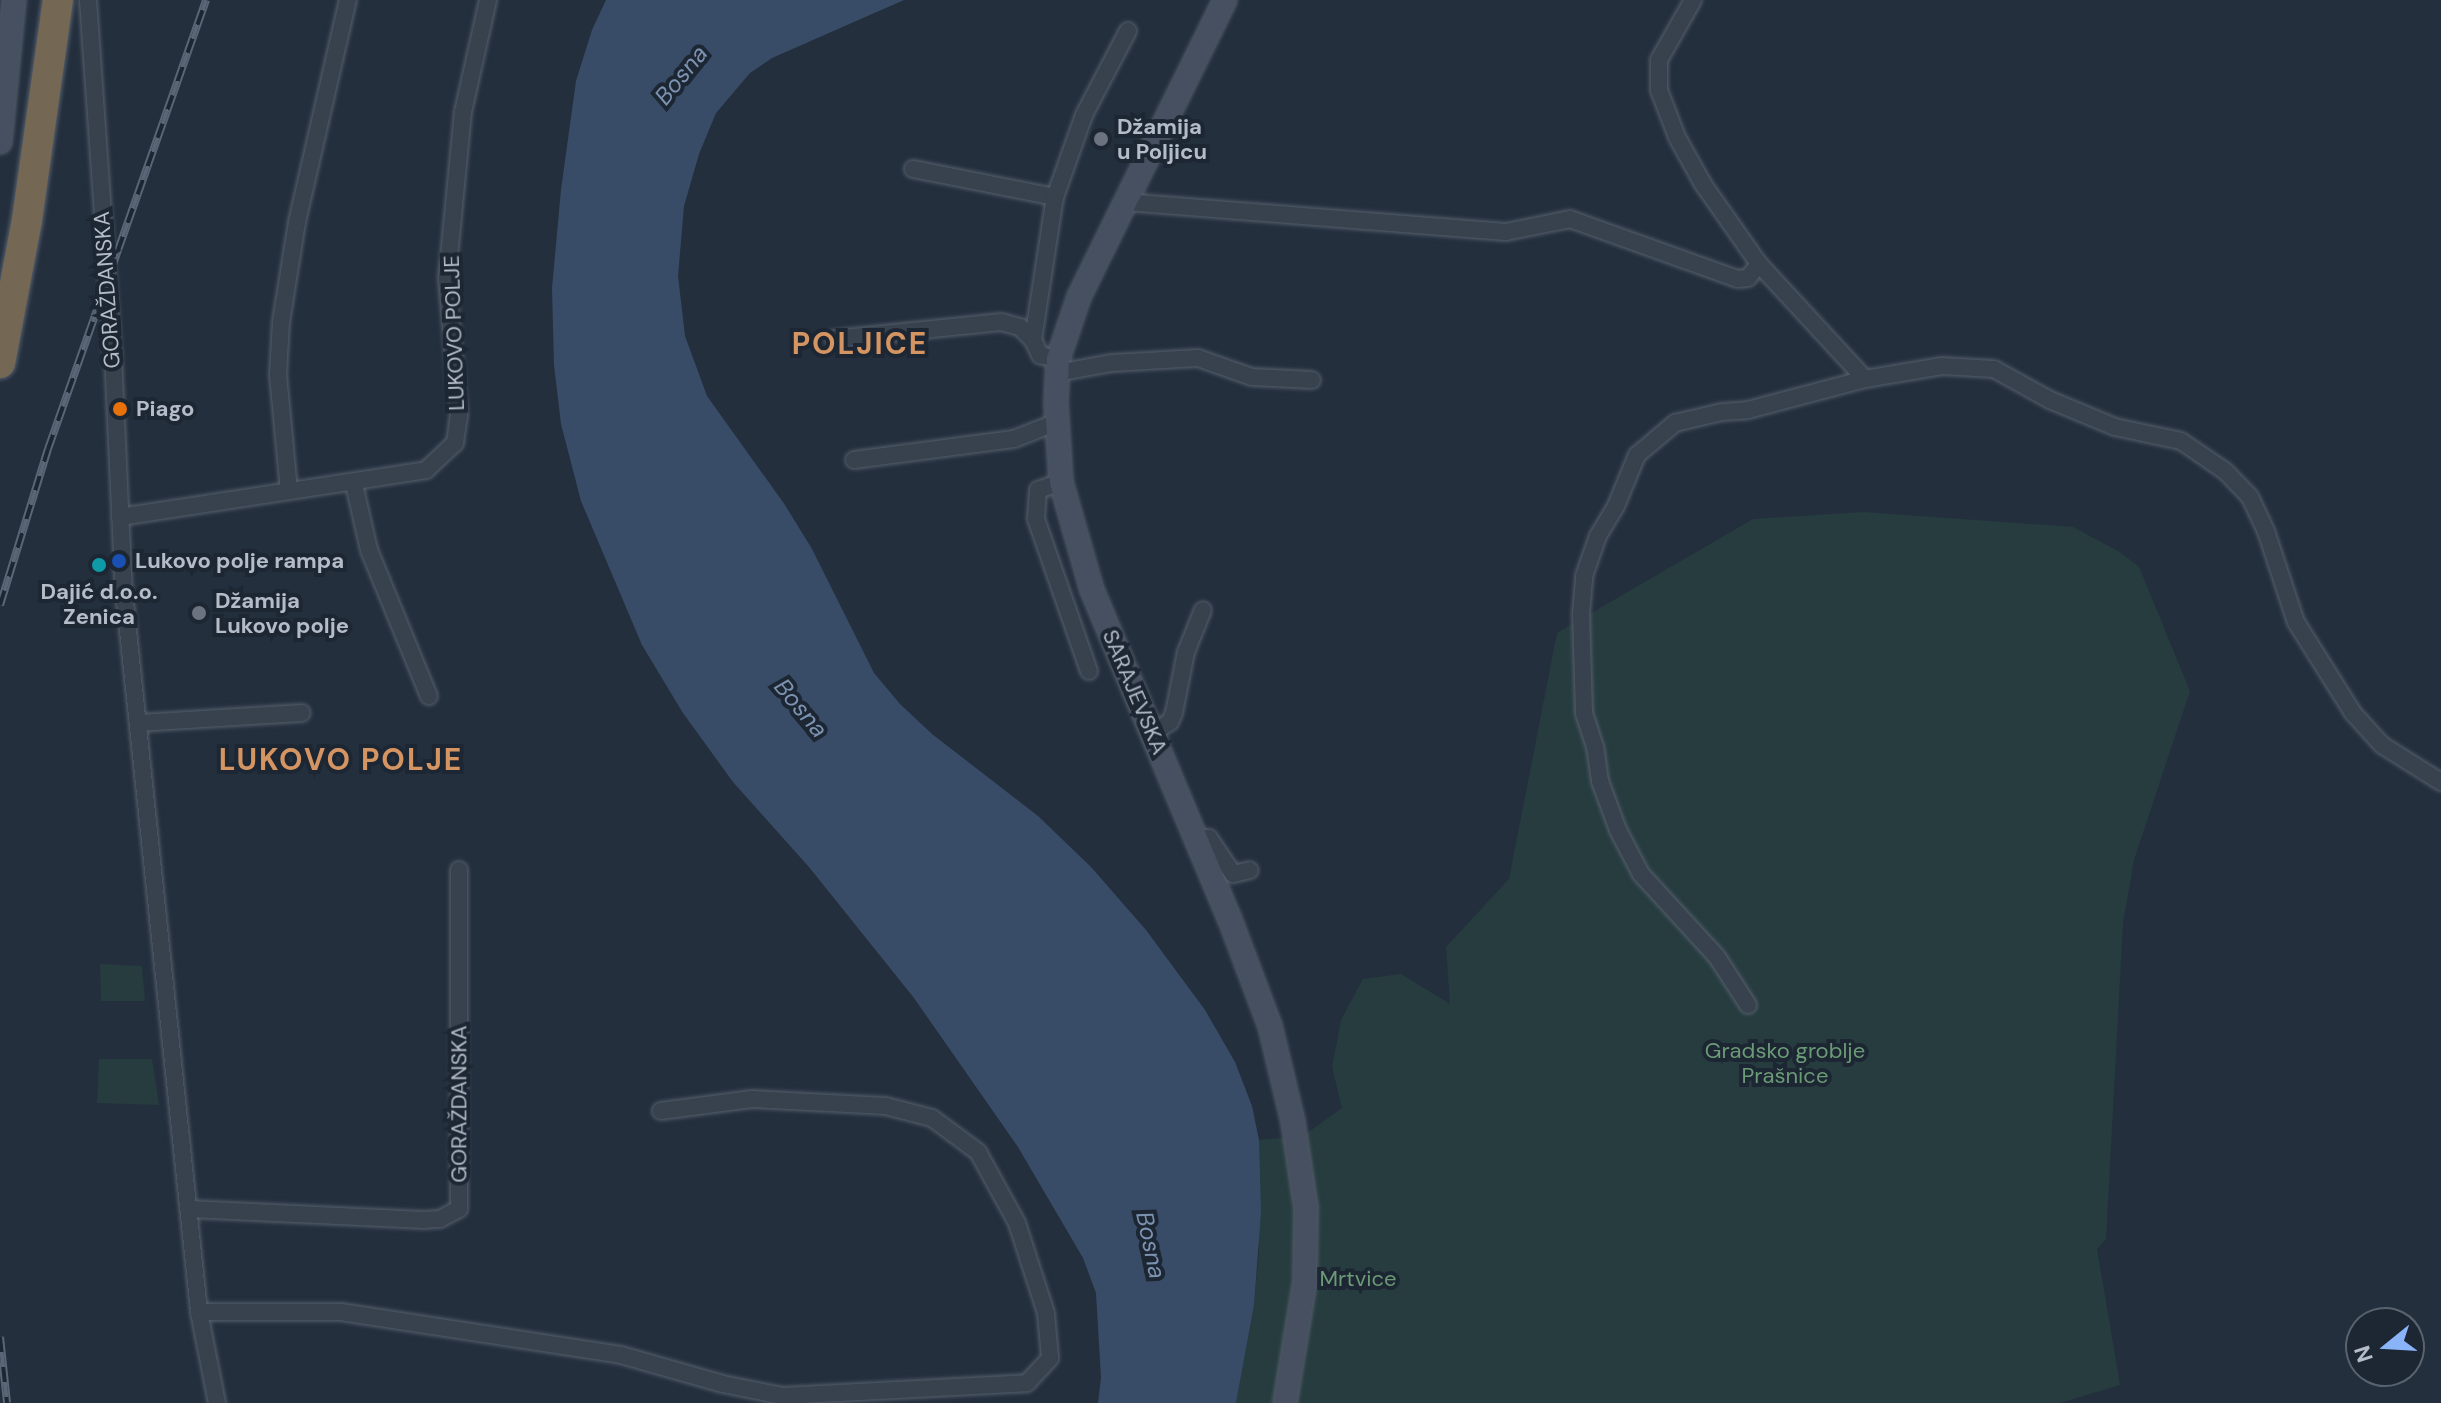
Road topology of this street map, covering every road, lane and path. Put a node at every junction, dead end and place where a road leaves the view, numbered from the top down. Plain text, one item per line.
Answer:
1 (14, 0) edge
2 (58, 0) edge
3 (88, 0) edge
4 (348, 0) edge
5 (488, 0) edge
6 (1225, 0) edge
7 (1693, 0) edge
8 (1128, 31) dead end
9 (0, 142) edge
10 (913, 169) dead end
11 (1055, 197) junction
12 (1125, 202) junction
13 (1759, 264) junction
14 (834, 339) dead end
15 (1033, 340) junction
16 (0, 363) edge
17 (1058, 366) junction
18 (1865, 379) junction
19 (1312, 380) dead end
20 (1057, 422) junction
21 (854, 460) dead end
22 (1061, 482) junction
23 (354, 484) junction
24 (289, 491) junction
25 (120, 517) junction
26 (1203, 610) dead end
27 (1089, 671) dead end
28 (429, 696) dead end
29 (302, 713) dead end
30 (138, 723) junction
31 (1152, 734) junction
32 (2441, 782) edge
33 (1197, 839) junction
34 (459, 870) dead end
35 (1250, 870) dead end
36 (1748, 1005) dead end
37 (661, 1111) dead end
38 (189, 1209) junction
39 (199, 1312) junction
40 (217, 1403) edge
41 (1285, 1403) edge

1 - 9 main road
2 - 16 highway
3 - 25 street, GORAŽDANSKA
4 - 24 street
5 - 23 street, LUKOVO POLJE
6 - 12 main road, SARAJEVSKA
7 - 13 street
8 - 11 street
10 - 11 street
11 - 15 street
12 - 13 street
12 - 17 main road, SARAJEVSKA
13 - 18 street
14 - 15 street
15 - 17 street
17 - 19 street
17 - 20 main road, SARAJEVSKA
18 - 32 street
18 - 36 street
20 - 21 street
20 - 22 main road, SARAJEVSKA
22 - 27 street
22 - 31 main road, SARAJEVSKA
23 - 24 street, LUKOVO POLJE
23 - 28 street
24 - 25 street, LUKOVO POLJE
25 - 30 street, GORAŽDANSKA
26 - 31 street
29 - 30 street
30 - 38 street, GORAŽDANSKA
31 - 33 main road, SARAJEVSKA
33 - 35 street
33 - 41 main road, SARAJEVSKA
34 - 38 street, GORAŽDANSKA
37 - 39 street
38 - 39 street, GORAŽDANSKA
39 - 40 street, GORAŽDANSKA

